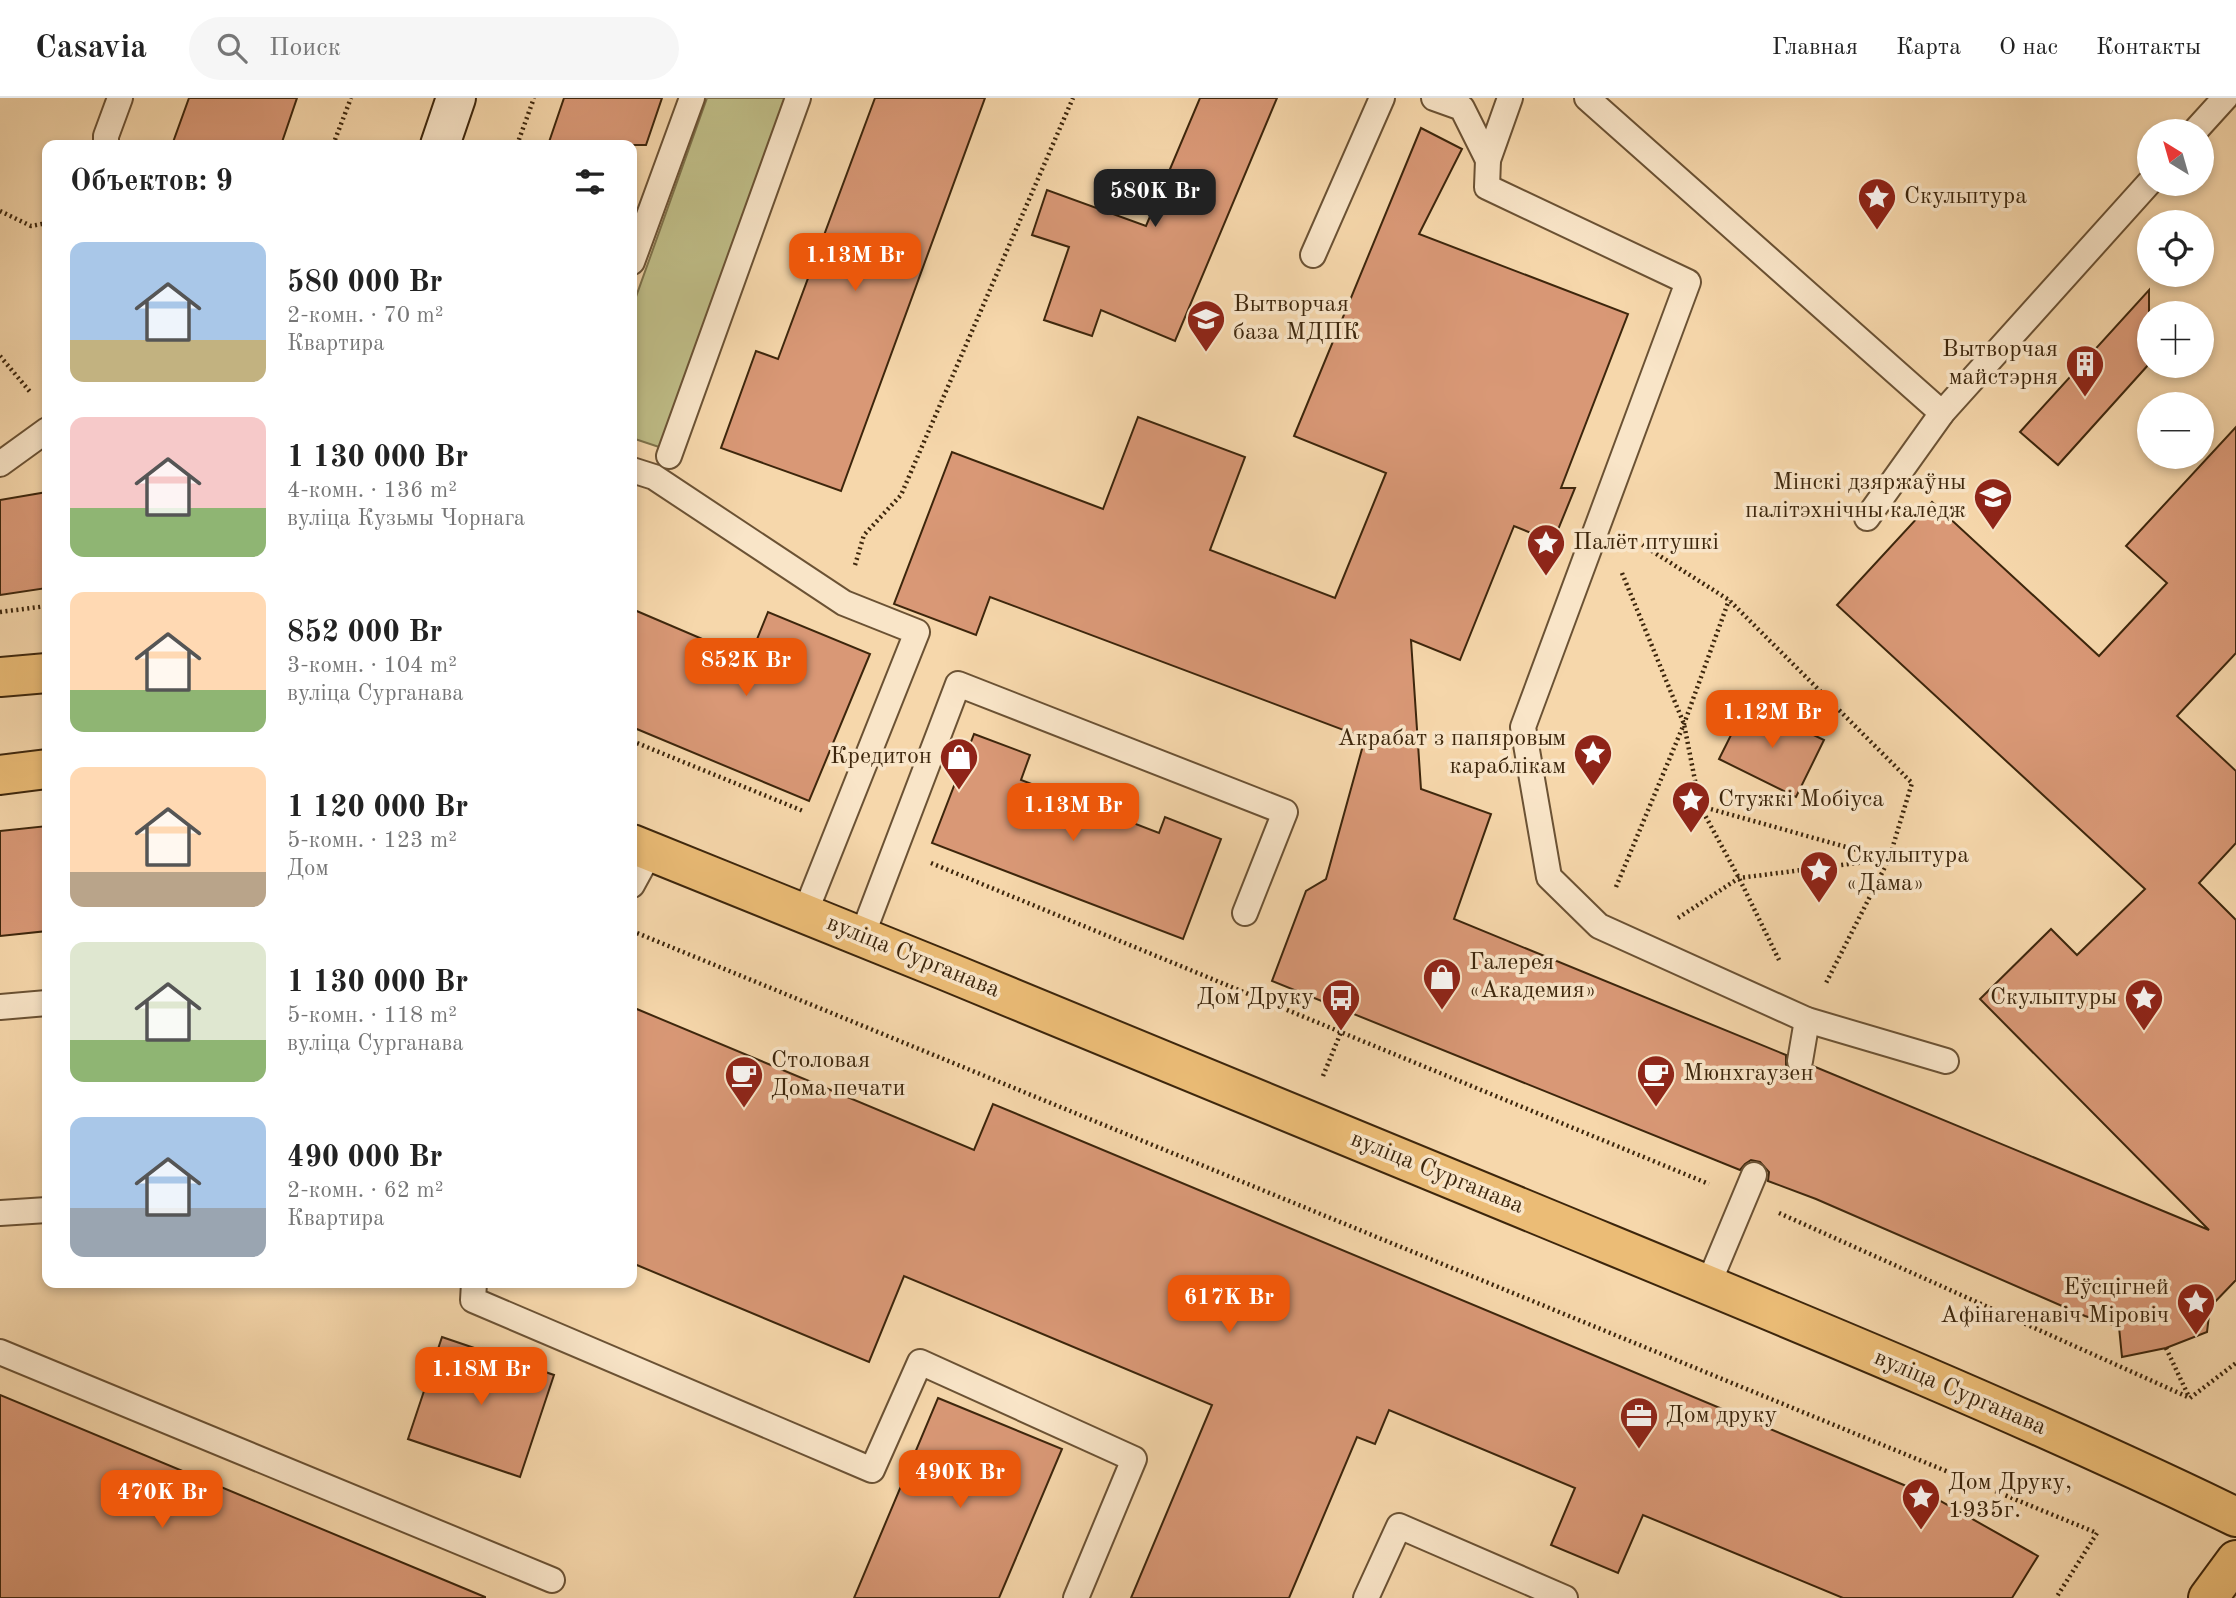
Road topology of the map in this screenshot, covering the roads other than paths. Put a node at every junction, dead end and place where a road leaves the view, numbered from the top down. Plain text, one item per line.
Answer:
1 (120, 98) edge
2 (456, 98) edge
3 (692, 98) edge
4 (798, 98) edge
5 (1382, 98) edge
6 (1434, 98) edge
7 (1510, 98) edge
8 (1587, 98) edge
9 (2225, 98) edge
10 (2206, 119) edge
11 (106, 140) edge
12 (442, 140) edge
13 (1488, 160) junction
14 (2137, 196) edge
15 (637, 248) edge
16 (1313, 255) dead end
17 (1942, 412) junction
18 (42, 434) edge
19 (669, 456) dead end
20 (0, 464) edge
21 (637, 472) edge
22 (1867, 518) dead end
23 (42, 673) edge
24 (0, 677) edge
25 (42, 770) edge
26 (0, 775) edge
27 (641, 848) edge
28 (805, 913) junction
29 (1245, 914) dead end
30 (862, 936) junction
31 (42, 1003) edge
32 (0, 1007) edge
33 (1807, 1020) junction
34 (1946, 1060) dead end
35 (1800, 1061) dead end
36 (1749, 1186) road end
37 (42, 1210) edge
38 (0, 1213) edge
39 (1708, 1285) junction
40 (474, 1288) edge
41 (0, 1352) edge
42 (2236, 1517) edge
43 (2236, 1560) edge
44 (552, 1580) dead end
45 (1076, 1598) edge
46 (1366, 1598) edge
47 (1565, 1598) edge
48 (2208, 1598) edge

1 - 11 lane
2 - 12 main road
3 - 15 lane
4 - 19 lane
5 - 16 lane
6 - 13 lane
7 - 13 lane
8 - 17 lane
9 - 10 lane
13 - 33 lane
14 - 17 lane
17 - 22 lane
18 - 20 lane
21 - 28 lane
23 - 24 main road
25 - 26 main road
27 - 28 main road, вуліца Сурганава
28 - 30 main road, вуліца Сурганава
29 - 30 lane
30 - 39 main road, вуліца Сурганава
31 - 32 lane
33 - 34 lane
33 - 35 lane
36 - 39 lane
37 - 38 lane
39 - 42 main road, вуліца Сурганава
40 - 45 lane
41 - 44 lane
43 - 48 main road
46 - 47 lane

